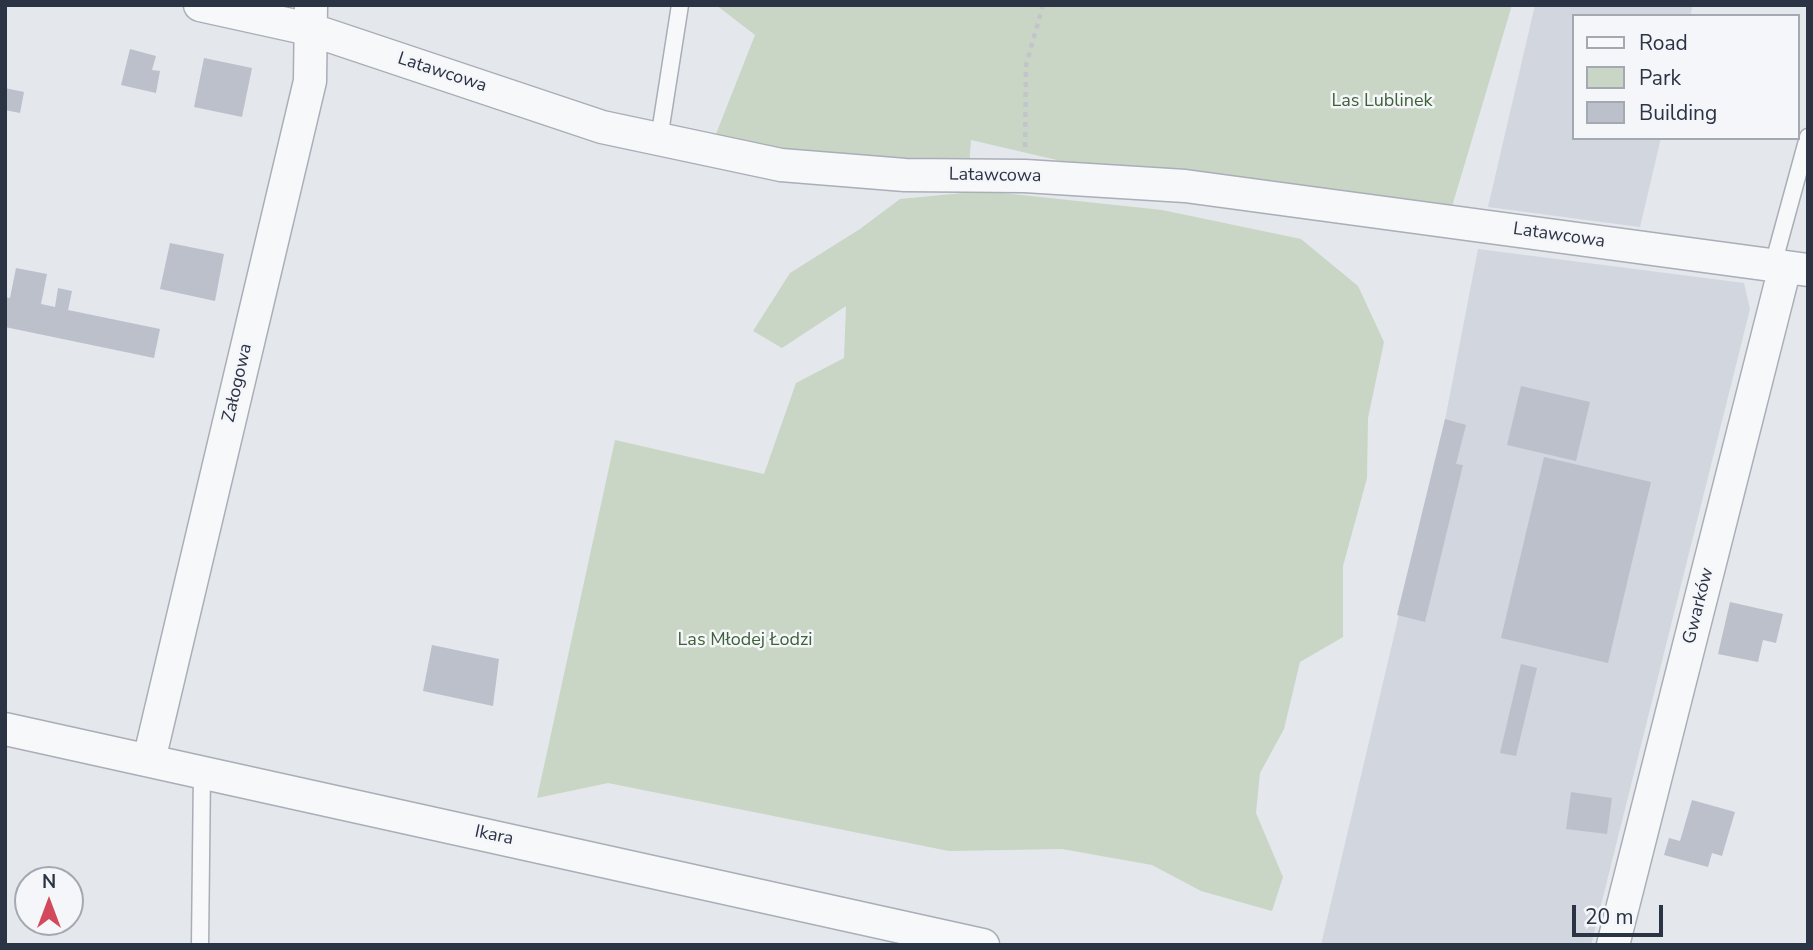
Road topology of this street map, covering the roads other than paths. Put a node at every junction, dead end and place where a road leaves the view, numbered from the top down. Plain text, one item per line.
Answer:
1 (200, 5) edge
2 (680, 5) edge
3 (310, 17) edge
4 (1808, 137) edge
5 (659, 139) junction
6 (1789, 267) edge
7 (5, 729) edge
8 (149, 760) junction
9 (202, 772) junction
10 (200, 945) edge
11 (983, 945) edge
12 (1613, 945) edge

1 - 3 street, Latawcowa
2 - 5 lane
3 - 5 street, Latawcowa
3 - 8 street, Załogowa
4 - 6 lane
5 - 6 street, Latawcowa
6 - 12 street, Gwarków
7 - 8 street, Ikara
8 - 9 street, Ikara
9 - 10 lane
9 - 11 street, Ikara

